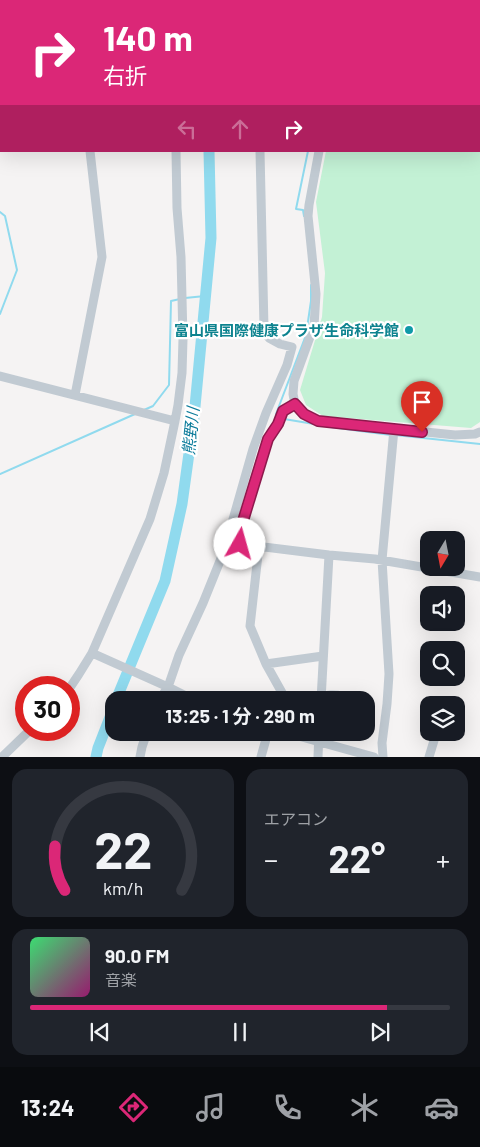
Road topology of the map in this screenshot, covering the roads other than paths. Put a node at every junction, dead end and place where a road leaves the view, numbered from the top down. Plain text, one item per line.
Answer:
1 (89, 152) edge
2 (176, 152) edge
3 (260, 152) edge
4 (319, 152) edge
5 (0, 376) edge
6 (75, 395) junction
7 (295, 404) junction
8 (175, 421) junction
9 (394, 429) junction
10 (480, 432) edge
11 (259, 546) junction
12 (329, 555) junction
13 (382, 560) junction
14 (480, 577) edge
15 (96, 655) junction
16 (323, 656) junction
17 (266, 664) junction
18 (78, 676) edge
19 (164, 685) junction
20 (162, 691) edge
21 (176, 691) edge
22 (278, 691) edge
23 (321, 691) edge
24 (19, 741) edge
25 (144, 741) edge
26 (265, 741) edge
27 (319, 741) edge
28 (330, 741) edge
29 (434, 741) edge
30 (2, 757) edge
31 (140, 757) edge
32 (261, 757) edge
33 (318, 757) edge
34 (374, 757) edge
35 (383, 757) edge
36 (429, 757) edge

1 - 6 street
2 - 8 street
3 - 19 street
4 - 7 street
5 - 6 street
6 - 8 street
7 - 9 street
7 - 11 street
8 - 15 street
9 - 10 street
9 - 13 street
11 - 12 street
11 - 17 street
12 - 13 street
12 - 16 street
13 - 14 street
13 - 35 street
15 - 18 street
15 - 19 street
16 - 17 street
16 - 23 street
17 - 22 street
19 - 20 street
19 - 21 street
24 - 30 street
25 - 31 street
26 - 32 street
27 - 33 street
28 - 34 street
29 - 36 street

